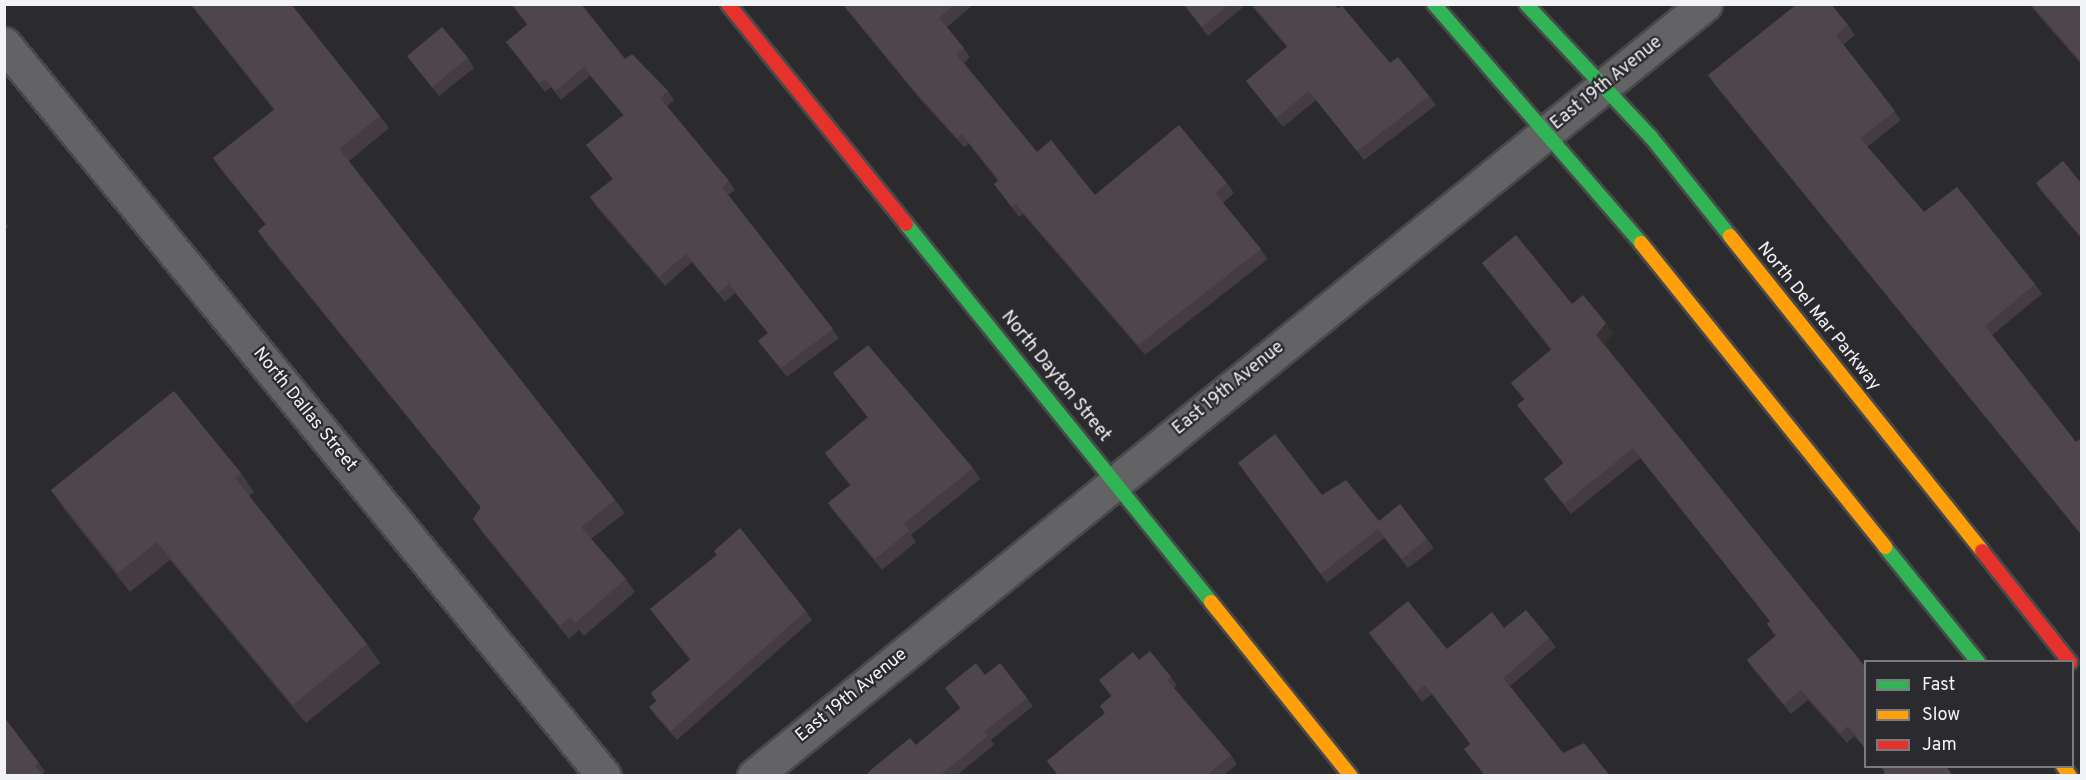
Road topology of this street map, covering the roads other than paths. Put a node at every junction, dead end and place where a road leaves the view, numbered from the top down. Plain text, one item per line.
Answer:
1 (728, 4) edge
2 (1434, 4) edge
3 (1526, 4) edge
4 (1705, 4) edge
5 (4, 44) edge
6 (1603, 88) junction
7 (1546, 134) junction
8 (1116, 480) junction
9 (1976, 660) edge
10 (2069, 660) edge
11 (604, 776) edge
12 (754, 776) edge
13 (1351, 776) edge

1 - 8 street, North Dayton Street
2 - 7 street
3 - 6 street, North Del Mar Parkway
4 - 6 street, East 19th Avenue
5 - 11 street, North Dallas Street
6 - 7 street, East 19th Avenue
6 - 10 street, North Del Mar Parkway
7 - 8 street, East 19th Avenue
7 - 9 street
8 - 12 street, East 19th Avenue
8 - 13 street, North Dayton Street

